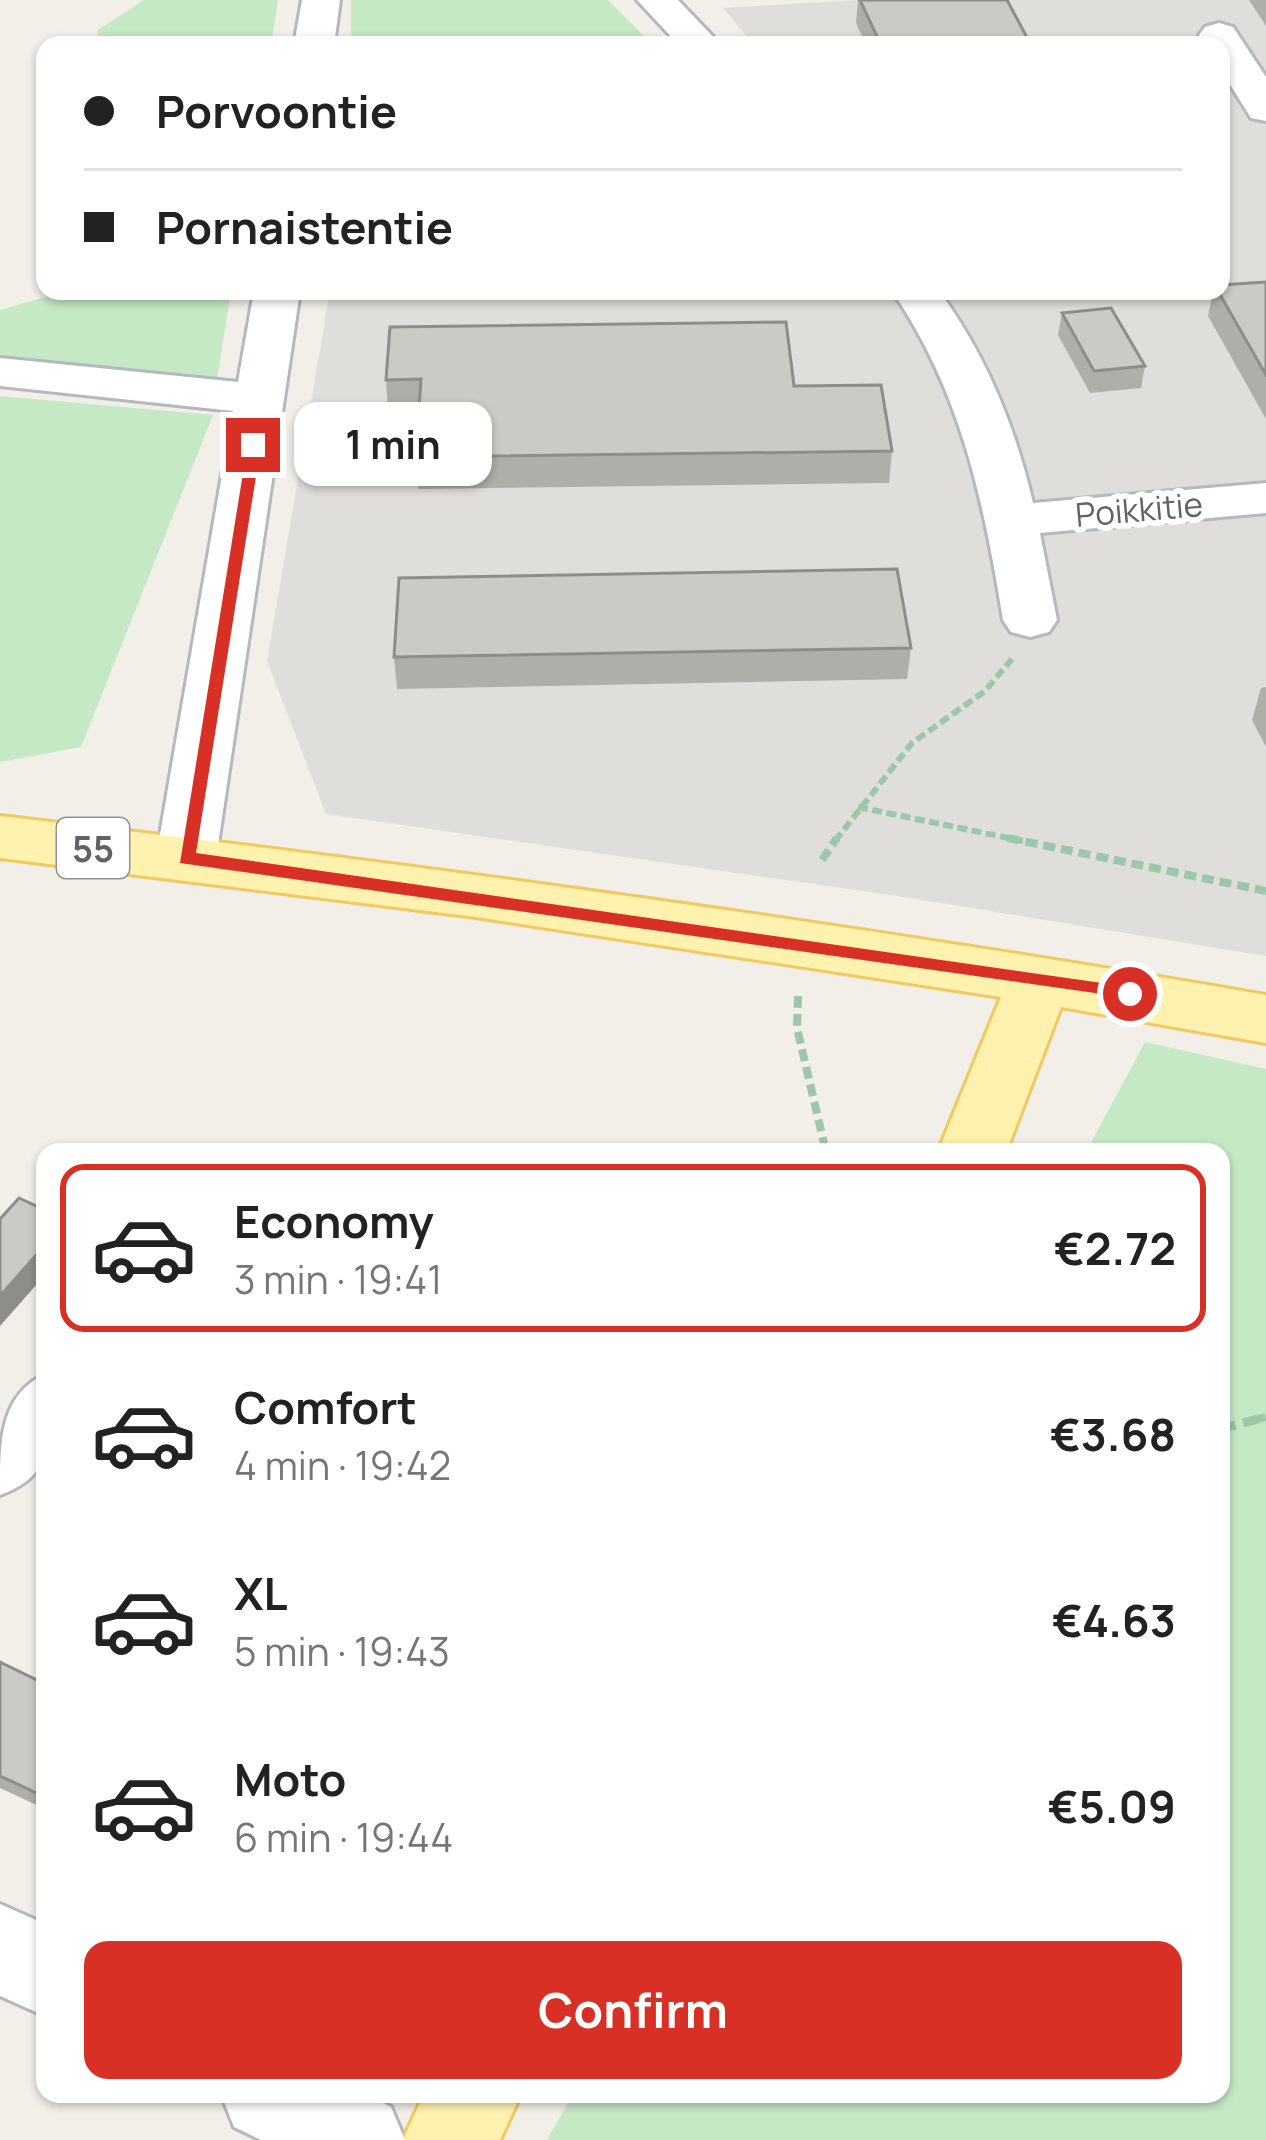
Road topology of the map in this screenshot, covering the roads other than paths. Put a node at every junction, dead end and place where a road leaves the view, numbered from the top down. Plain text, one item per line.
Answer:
1 (321, 0) edge
2 (656, 0) edge
3 (315, 36) edge
4 (692, 36) edge
5 (1230, 52) edge
6 (1266, 109) edge
7 (276, 300) edge
8 (923, 300) edge
9 (0, 373) edge
10 (260, 399) junction
11 (1266, 498) edge
12 (1013, 520) junction
13 (1030, 620) road end
14 (0, 837) edge
15 (186, 858) junction
16 (1040, 978) junction
17 (1266, 1018) edge
18 (976, 1143) edge
19 (36, 1417) edge
20 (0, 1462) edge
21 (0, 1948) edge
22 (36, 1967) edge
23 (285, 2103) edge
24 (470, 2103) edge
25 (358, 2140) edge
26 (449, 2140) edge

1 - 3 street
2 - 4 street
5 - 6 street
7 - 10 street
8 - 12 street
9 - 10 street
10 - 15 street
11 - 12 street, Poikkitie
12 - 13 street
14 - 15 main road, 55
15 - 16 main road, 55
16 - 17 main road, 55
16 - 18 main road
19 - 20 street
21 - 22 street
23 - 25 street
24 - 26 main road

